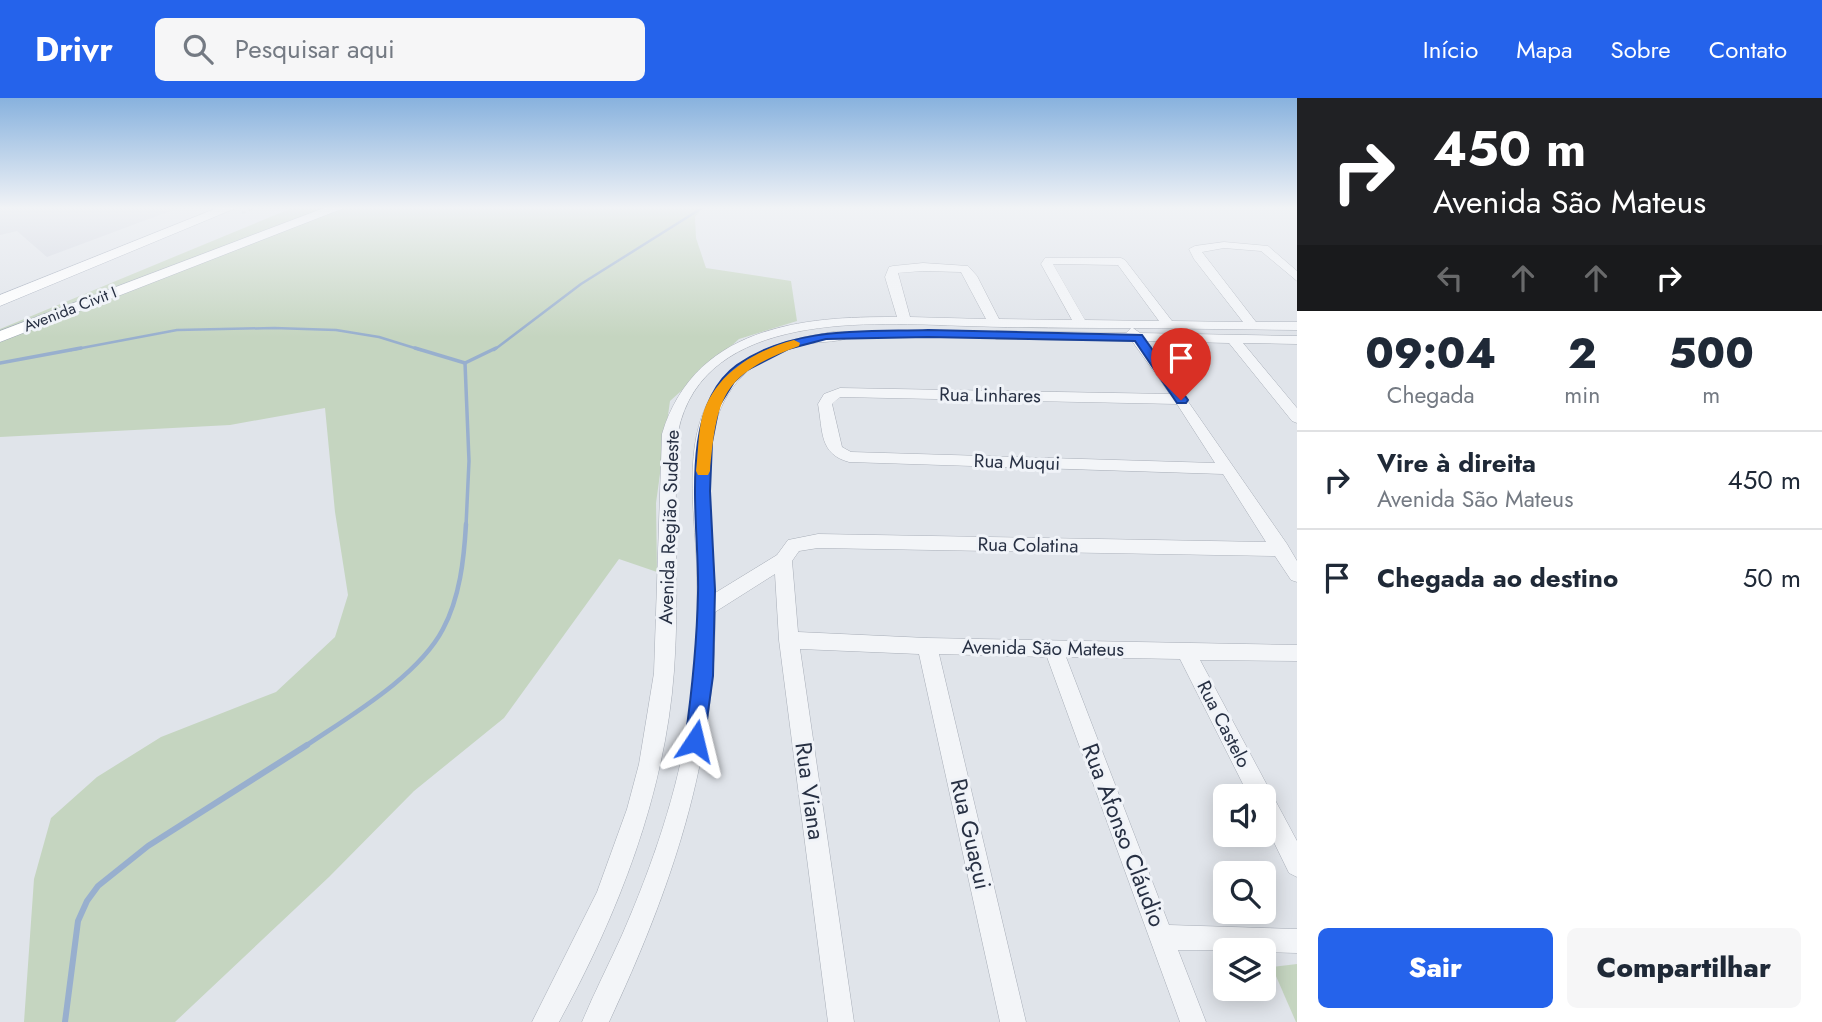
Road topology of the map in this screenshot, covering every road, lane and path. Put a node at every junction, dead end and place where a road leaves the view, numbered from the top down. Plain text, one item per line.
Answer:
1 (123, 251) edge
2 (170, 251) edge
3 (1197, 251) edge
4 (1269, 251) edge
5 (219, 252) joint
6 (1297, 277) edge
7 (0, 301) edge
8 (905, 322) junction
9 (995, 323) junction
10 (1080, 323) junction
11 (1122, 324) junction
12 (1168, 324) junction
13 (1253, 326) junction
14 (1297, 326) edge
15 (980, 329) junction
16 (0, 337) edge
17 (1138, 338) junction
18 (1233, 339) junction
19 (1297, 340) edge
20 (1181, 400) junction
21 (1297, 418) edge
22 (827, 424) joint
23 (1227, 469) junction
24 (1281, 549) junction
25 (783, 560) junction
26 (1297, 575) edge
27 (706, 608) junction
28 (789, 640) junction
29 (927, 646) junction
30 (1053, 648) junction
31 (1186, 652) junction
32 (1297, 653) edge
33 (1255, 784) edge
34 (1276, 825) edge
35 (1297, 865) edge
36 (1162, 937) junction
37 (1297, 941) edge
38 (545, 1022) edge
39 (595, 1022) edge
40 (841, 1022) edge
41 (1013, 1022) edge
42 (1194, 1022) edge

1 - 7 main road, Avenida Civit I
2 - 5 main road
3 - 13 street
4 - 6 street
5 - 16 main road, Avenida Civit I
8 - 9 street
8 - 15 street, Avenida Região Sudeste
8 - 38 street, Avenida Região Sudeste
9 - 10 street, Avenida Região Sudeste
9 - 15 street, Avenida Região Sudeste
10 - 11 street, Avenida Região Sudeste
10 - 12 street
11 - 12 street, Avenida Região Sudeste
11 - 17 street
12 - 13 street, Avenida Região Sudeste
13 - 14 street, Avenida Região Sudeste
15 - 17 street, Avenida Região Sudeste
15 - 27 street, Avenida Região Sudeste
17 - 18 street, Avenida Região Sudeste
17 - 20 street
18 - 19 street, Avenida Região Sudeste
18 - 21 street
20 - 22 street, Rua Linhares
20 - 23 street
22 - 23 street, Rua Muqui
23 - 24 street
24 - 25 street, Rua Colatina
24 - 26 street
25 - 27 street, Rua Colatina
25 - 28 street, Rua Viana
27 - 39 street, Avenida Região Sudeste
28 - 29 street, Avenida São Mateus
28 - 40 street, Rua Viana
29 - 30 street, Avenida São Mateus
29 - 41 street, Rua Guaçui
30 - 31 street, Avenida São Mateus
30 - 36 street, Rua Afonso Cláudio
31 - 32 street, Avenida São Mateus
31 - 33 street, Rua Castelo
34 - 35 street, Rua Castelo
36 - 37 street
36 - 42 street, Rua Afonso Cláudio

